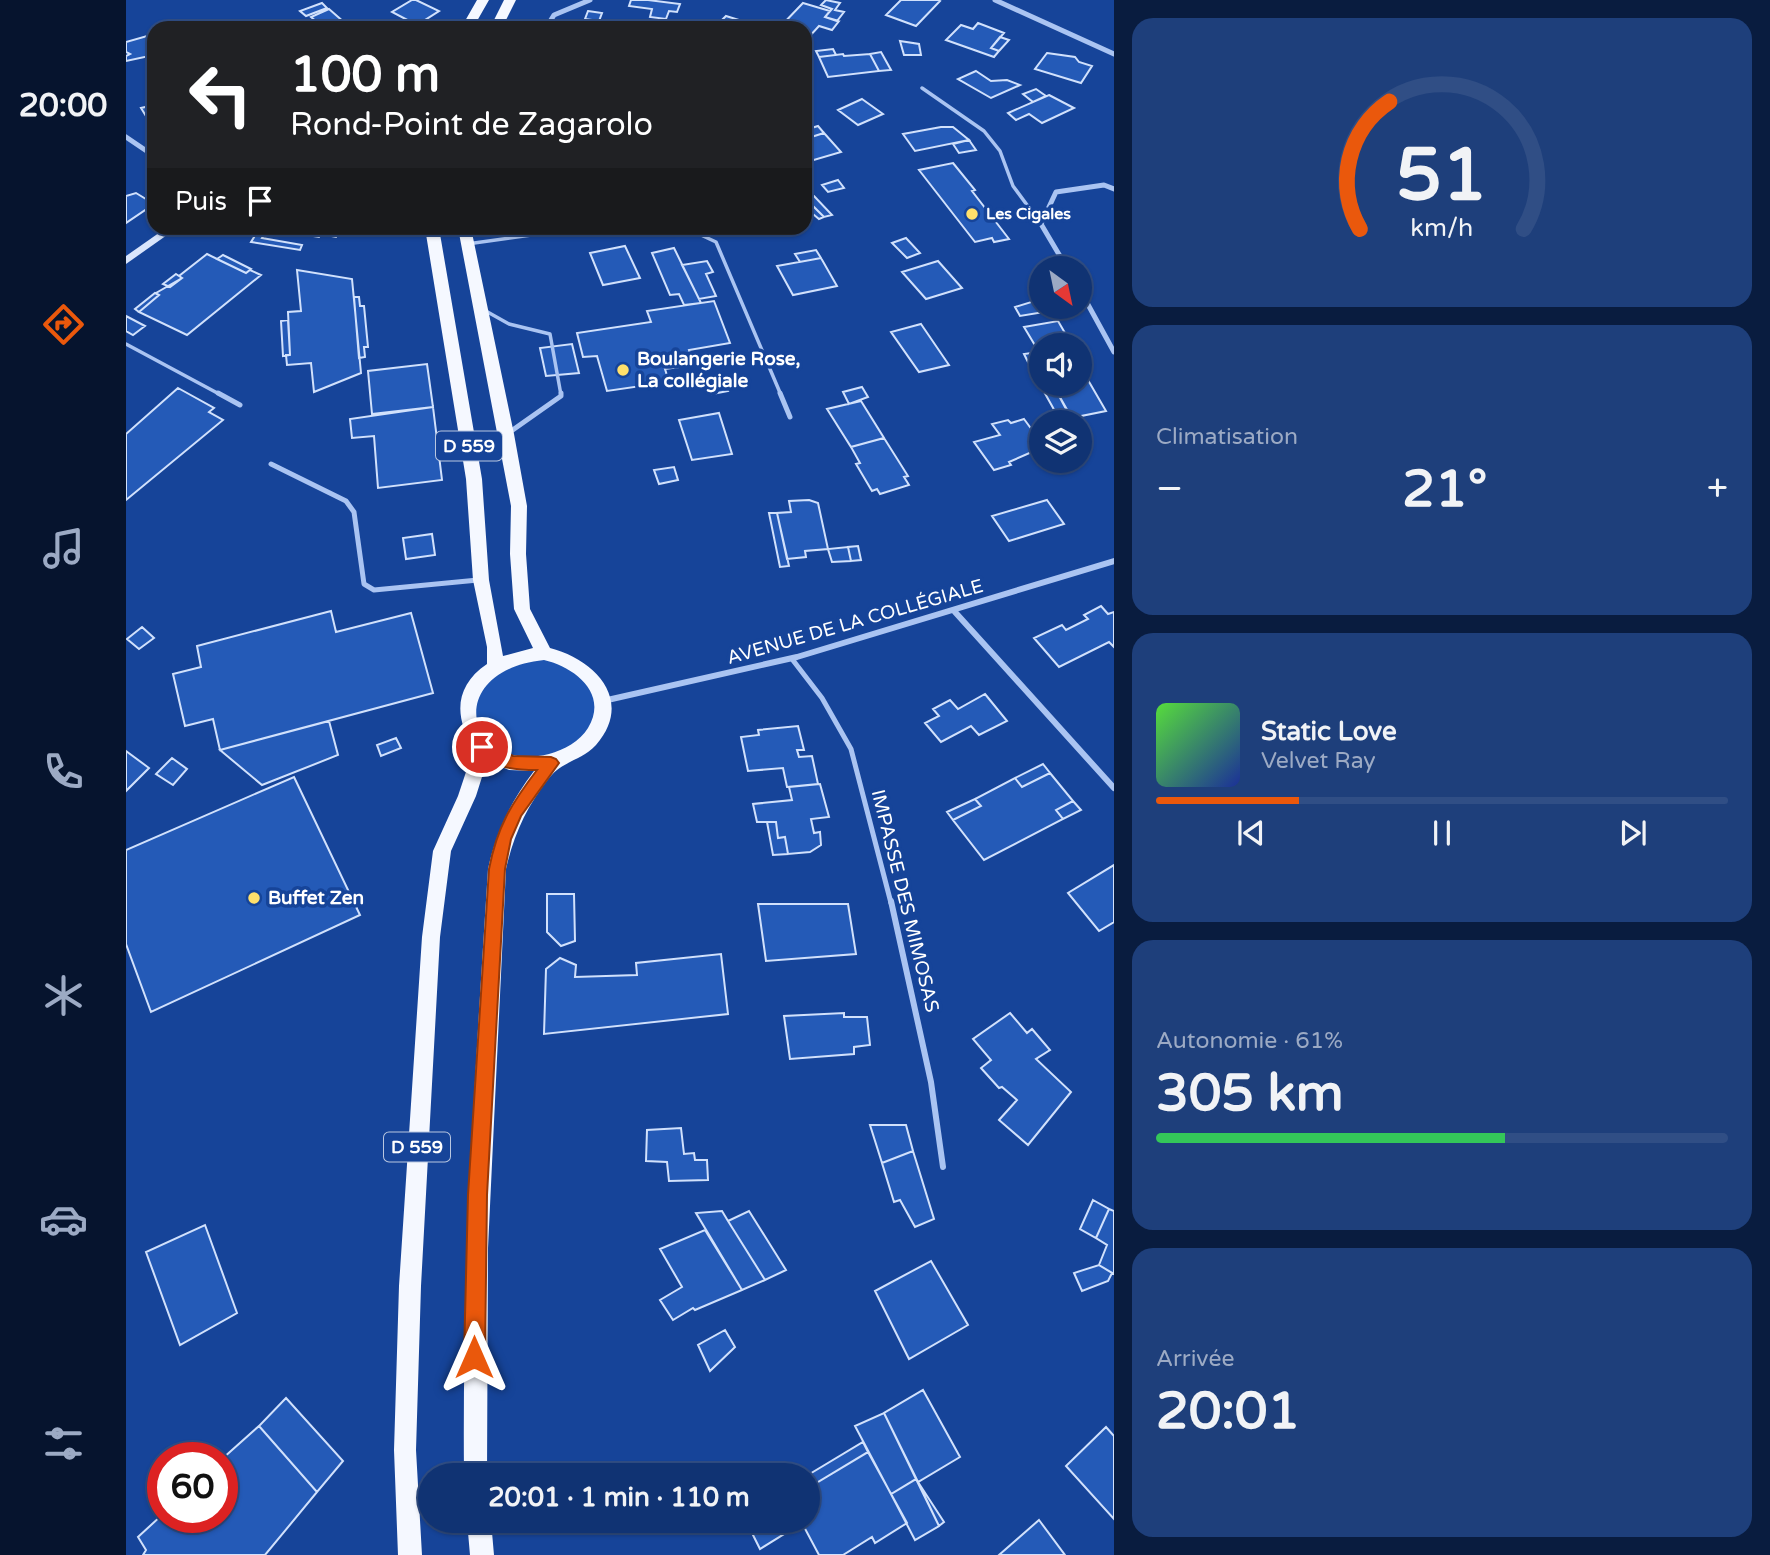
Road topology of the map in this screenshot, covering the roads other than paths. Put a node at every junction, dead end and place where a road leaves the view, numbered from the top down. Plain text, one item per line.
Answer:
1 (483, 0) edge
2 (510, 0) edge
3 (590, 0) edge
4 (995, 0) edge
5 (471, 21) edge
6 (500, 21) edge
7 (550, 21) edge
8 (1114, 54) edge
9 (922, 88) dead end
10 (126, 137) edge
11 (147, 151) edge
12 (1114, 189) edge
13 (1041, 224) junction
14 (162, 235) edge
15 (433, 235) edge
16 (465, 235) edge
17 (532, 235) edge
18 (701, 235) edge
19 (467, 244) junction
20 (1060, 256) edge
21 (126, 261) edge
22 (481, 308) junction
23 (1092, 312) edge
24 (126, 344) edge
25 (1114, 352) edge
26 (240, 405) dead end
27 (790, 417) dead end
28 (508, 434) junction
29 (271, 464) dead end
30 (1114, 561) edge
31 (481, 580) junction
32 (954, 612) junction
33 (544, 653) junction
34 (792, 659) junction
35 (495, 665) junction
36 (603, 701) junction
37 (482, 747) junction
38 (551, 763) junction
39 (1114, 788) edge
40 (943, 1167) dead end
41 (476, 1463) edge
42 (480, 1533) edge
43 (410, 1555) edge
44 (482, 1555) edge

1 - 5 main road
2 - 6 main road
3 - 7 street
4 - 8 street
9 - 13 lane
10 - 11 street
12 - 13 street
13 - 20 street
14 - 21 street
15 - 31 main road, D 559
16 - 19 main road, D 559
17 - 19 lane
18 - 27 lane
19 - 22 main road, D 559
22 - 28 main road, D 559
22 - 28 lane
23 - 25 street
24 - 26 lane
28 - 33 main road, D 559
29 - 31 lane
30 - 32 street, AVENUE DE LA COLLÉGIALE
31 - 35 main road, D 559
32 - 34 street, AVENUE DE LA COLLÉGIALE
32 - 39 street
33 - 35 main road
33 - 36 main road
34 - 36 street, AVENUE DE LA COLLÉGIALE
34 - 40 lane, IMPASSE DES MIMOSAS
35 - 37 main road
36 - 38 main road
37 - 38 main road
37 - 43 main road, D 559
38 - 41 main road, D 559
42 - 44 main road

